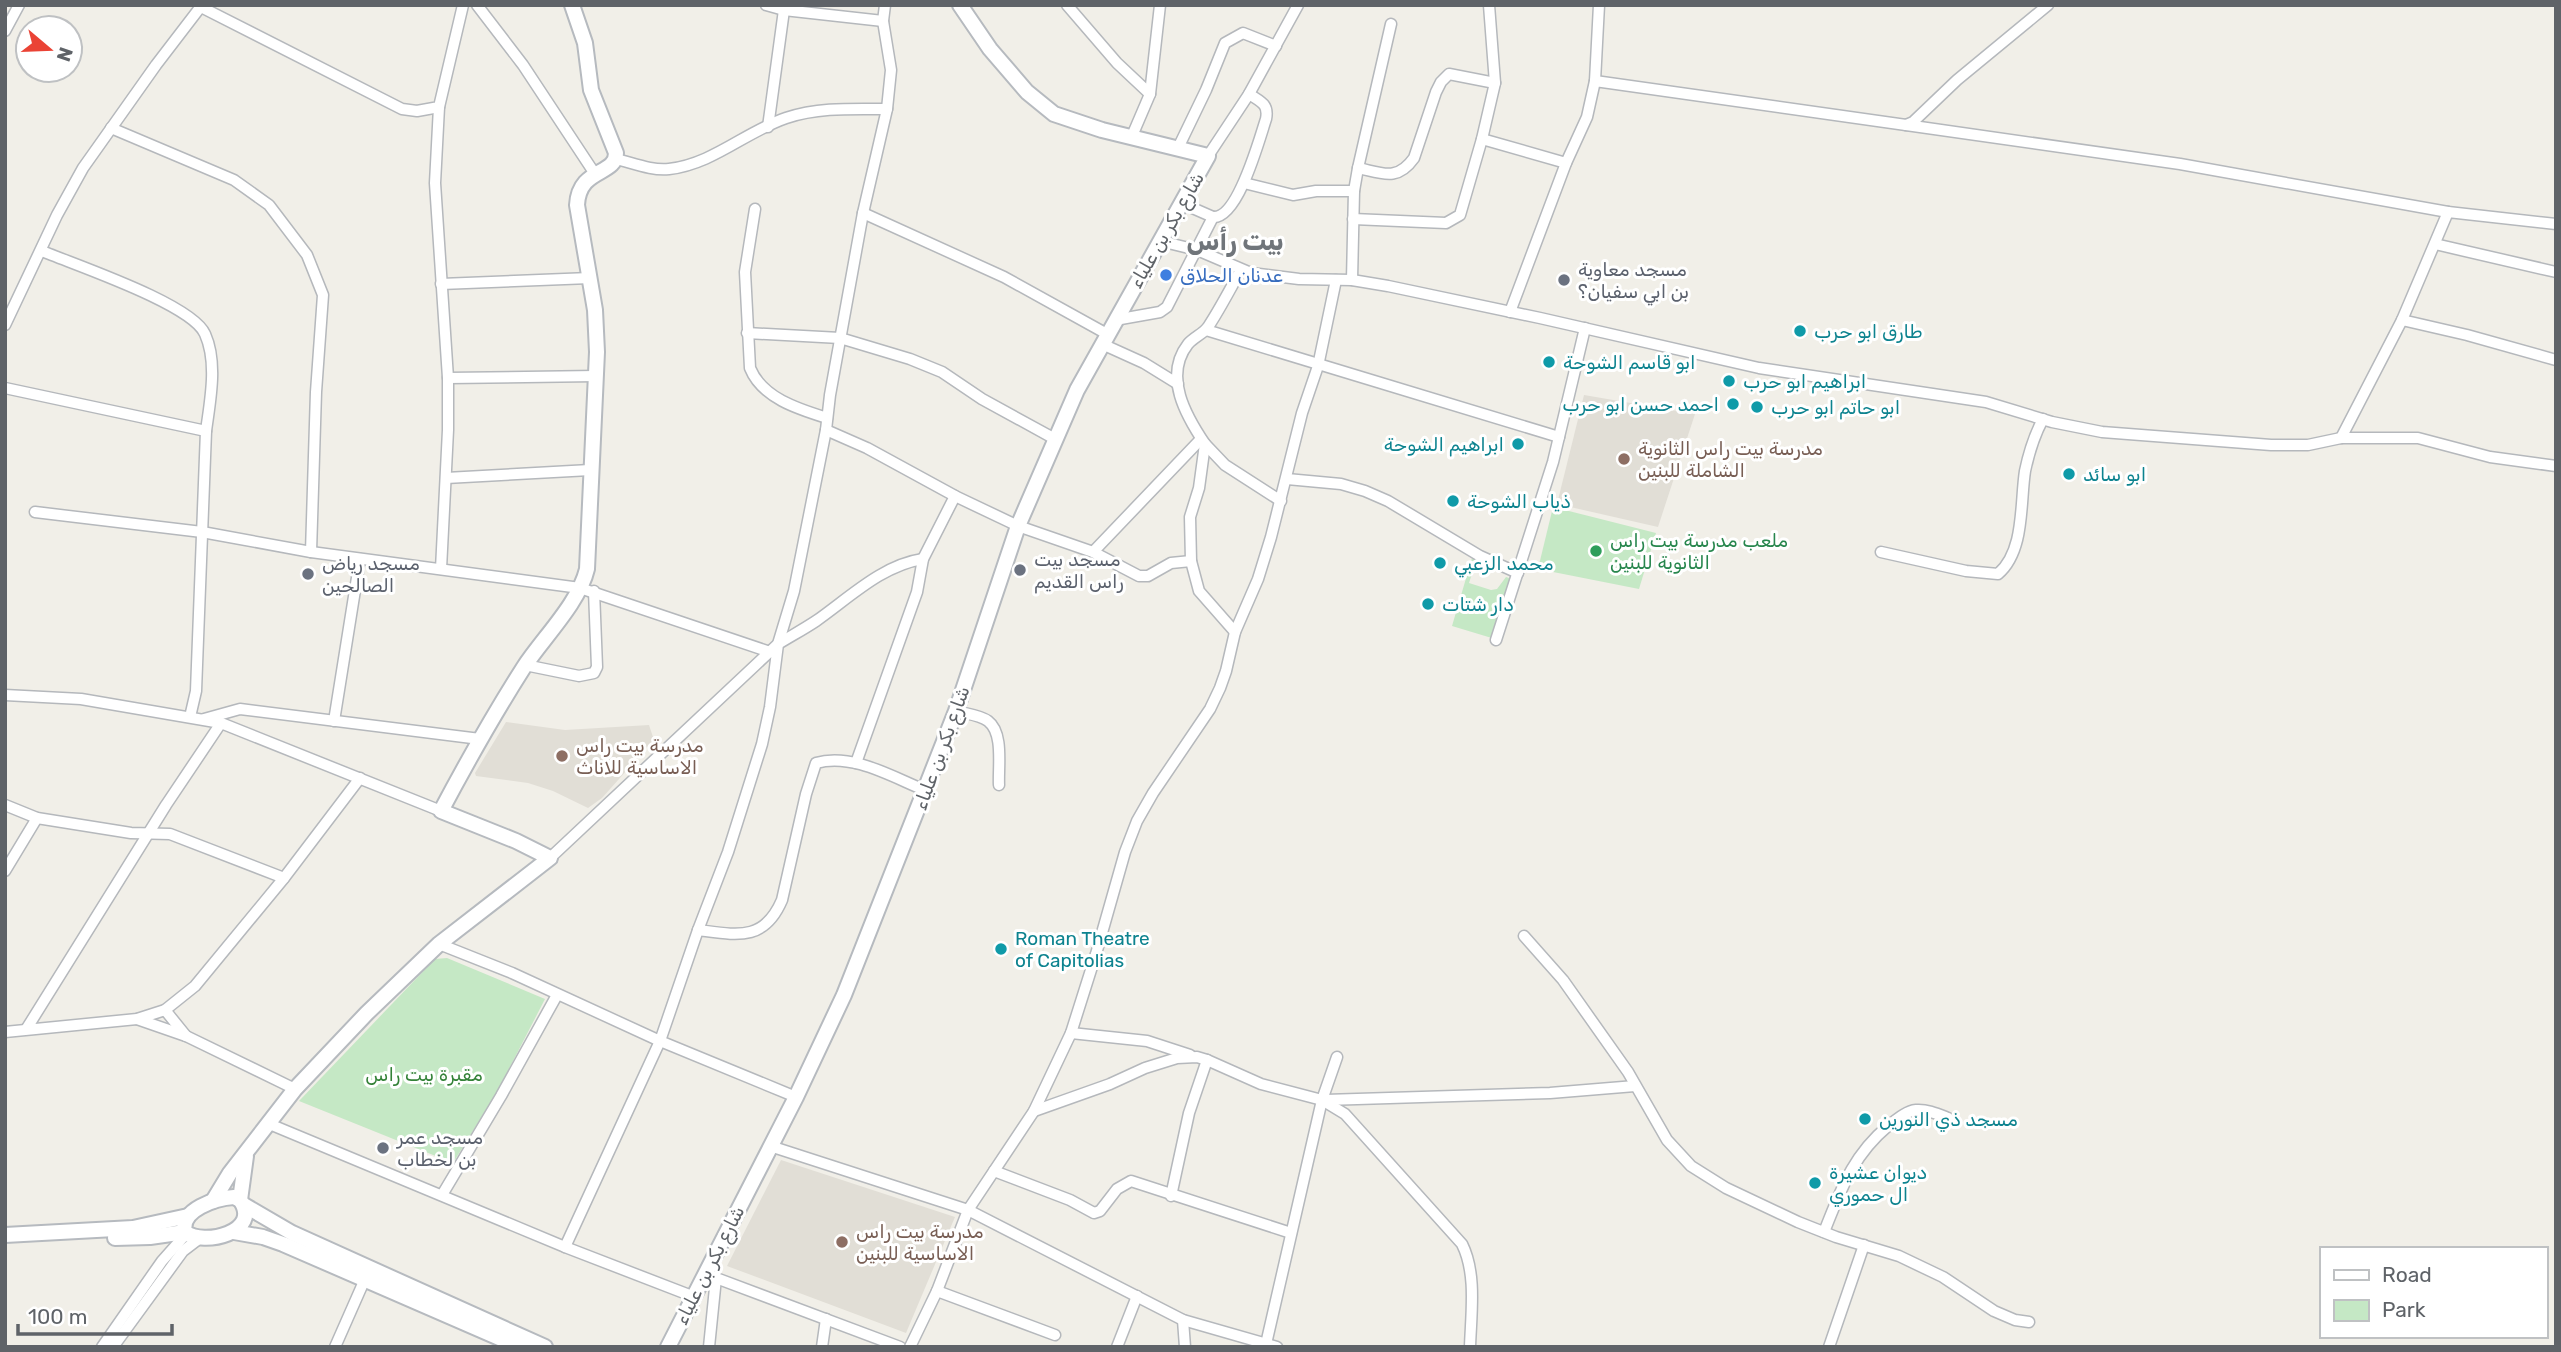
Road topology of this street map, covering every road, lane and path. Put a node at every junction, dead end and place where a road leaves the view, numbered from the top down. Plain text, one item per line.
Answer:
1 (463, 5) edge
2 (477, 5) edge
3 (572, 5) edge
4 (766, 5) edge
5 (885, 5) edge
6 (960, 5) edge
7 (1067, 5) edge
8 (1160, 5) edge
9 (1298, 5) edge
10 (1489, 5) edge
11 (1599, 5) edge
12 (2048, 5) edge
13 (202, 6) edge
14 (784, 10) junction
15 (13, 11) edge
16 (883, 21) junction
17 (1391, 24) dead end
18 (5, 31) edge
19 (1276, 46) junction
20 (1595, 81) junction
21 (1495, 83) junction
22 (1150, 94) junction
23 (1249, 94) junction
24 (439, 107) junction
25 (887, 109) junction
26 (1906, 125) junction
27 (768, 127) junction
28 (111, 128) junction
29 (1132, 136) junction
30 (1482, 139) junction
31 (1178, 148) junction
32 (1208, 156) junction
33 (617, 159) junction
34 (1566, 163) junction
35 (1357, 168) junction
36 (595, 174) junction
37 (1244, 183) junction
38 (1354, 191) junction
39 (1181, 203) junction
40 (755, 209) dead end
41 (2448, 212) junction
42 (863, 213) junction
43 (1213, 217) junction
44 (1353, 219) junction
45 (2556, 224) edge
46 (1160, 240) junction
47 (2435, 244) junction
48 (1197, 250) junction
49 (42, 251) junction
50 (1241, 270) junction
51 (2556, 272) edge
52 (590, 278) junction
53 (1336, 280) junction
54 (1352, 281) junction
55 (441, 285) junction
56 (1510, 312) junction
57 (1115, 320) junction
58 (2402, 320) junction
59 (5, 325) edge
60 (1585, 328) junction
61 (1206, 330) junction
62 (747, 333) junction
63 (840, 338) junction
64 (1105, 339) junction
65 (2556, 360) edge
66 (1318, 366) junction
67 (596, 376) junction
68 (448, 378) junction
69 (1178, 384) junction
70 (5, 388) edge
71 (827, 418) junction
72 (2043, 419) junction
73 (826, 430) junction
74 (206, 431) junction
75 (1559, 437) junction
76 (2341, 438) junction
77 (1055, 439) junction
78 (1203, 441) junction
79 (2556, 466) edge
80 (590, 470) junction
81 (446, 478) junction
82 (1287, 479) junction
83 (954, 496) junction
84 (1281, 501) junction
85 (35, 512) dead end
86 (1018, 526) junction
87 (202, 533) junction
88 (311, 552) junction
89 (1093, 552) junction
90 (1881, 552) dead end
91 (360, 559) junction
92 (923, 559) junction
93 (1191, 561) junction
94 (442, 569) junction
95 (1518, 573) junction
96 (587, 590) junction
97 (1235, 632) junction
98 (1496, 640) dead end
99 (778, 643) junction
100 (770, 652) junction
101 (525, 665) junction
102 (5, 695) edge
103 (957, 711) junction
104 (190, 717) junction
105 (204, 719) junction
106 (334, 721) junction
107 (221, 723) junction
108 (480, 739) junction
109 (856, 763) junction
110 (360, 778) junction
111 (999, 785) dead end
112 (927, 791) junction
113 (5, 805) edge
114 (441, 811) junction
115 (37, 818) junction
116 (149, 833) junction
117 (550, 858) junction
118 (5, 871) edge
119 (284, 878) junction
120 (698, 930) junction
121 (1524, 936) dead end
122 (439, 944) junction
123 (557, 995) junction
124 (165, 1010) junction
125 (137, 1019) junction
126 (27, 1028) junction
127 (5, 1032) edge
128 (1071, 1032) junction
129 (186, 1036) junction
130 (660, 1041) junction
131 (1337, 1057) dead end
132 (1202, 1059) junction
133 (1635, 1086) junction
134 (295, 1089) junction
135 (796, 1097) junction
136 (1322, 1100) junction
137 (1034, 1111) junction
138 (1948, 1118) dead end
139 (267, 1123) junction
140 (770, 1146) junction
141 (246, 1154) junction
142 (994, 1171) junction
143 (442, 1195) junction
144 (1171, 1196) junction
145 (213, 1201) junction
146 (242, 1202) junction
147 (968, 1210) junction
148 (188, 1216) junction
149 (234, 1232) junction
150 (1824, 1232) junction
151 (1291, 1233) junction
152 (5, 1235) edge
153 (190, 1235) junction
154 (5, 1245) edge
155 (1864, 1245) junction
156 (565, 1247) junction
157 (710, 1275) junction
158 (365, 1279) junction
159 (937, 1291) junction
160 (692, 1296) junction
161 (1137, 1296) junction
162 (826, 1319) junction
163 (1183, 1320) junction
164 (2029, 1322) dead end
165 (1055, 1335) dead end
166 (667, 1344) edge
167 (1266, 1344) junction
168 (512, 1345) edge
169 (102, 1347) edge
170 (113, 1347) edge
171 (335, 1347) edge
172 (545, 1347) edge
173 (709, 1347) edge
174 (822, 1347) edge
175 (900, 1347) edge
176 (910, 1347) edge
177 (1117, 1347) edge
178 (1185, 1347) edge
179 (1278, 1347) edge
180 (1470, 1347) edge
181 (1829, 1347) edge

1 - 24 street
2 - 36 street
3 - 33 street
4 - 14 street
5 - 16 street
6 - 29 street
7 - 22 street
8 - 22 street
9 - 19 street
10 - 21 street
11 - 20 street
12 - 26 street
13 - 24 street
13 - 28 street
14 - 16 street
14 - 27 street
15 - 18 street
16 - 25 street
17 - 35 street
19 - 23 street
19 - 31 street
20 - 26 street
20 - 34 street
21 - 30 street
21 - 35 street
22 - 29 street
23 - 32 street
23 - 37 street
24 - 55 street
25 - 27 street
25 - 42 street
26 - 41 street
27 - 33 street
28 - 49 street
28 - 88 street
29 - 31 street
30 - 34 street
30 - 44 street
31 - 32 street
32 - 39 street, شارع بكر بن علياء
33 - 36 street
34 - 56 street
35 - 38 street
36 - 52 street
37 - 38 street
37 - 43 street
38 - 44 street
39 - 43 street
39 - 46 street, شارع بكر بن علياء
40 - 62 street
41 - 45 street
41 - 47 street
42 - 63 street
42 - 64 street
43 - 48 street
44 - 54 street
46 - 48 street
46 - 57 street, شارع بكر بن علياء
47 - 51 street
47 - 58 street
48 - 50 street
48 - 57 street
49 - 59 street
49 - 74 street
50 - 53 street
50 - 61 street
52 - 55 street
52 - 67 street
53 - 54 street
53 - 66 street
54 - 56 street
55 - 68 street
56 - 60 street
57 - 64 street, شارع بكر بن علياء
58 - 65 street
58 - 76 street
60 - 72 street
60 - 75 street
61 - 66 street
61 - 69 street
62 - 63 street
62 - 71 street
63 - 71 street
63 - 77 street
64 - 69 street
64 - 77 street, شارع بكر بن علياء
66 - 75 street
66 - 82 street
67 - 68 street
67 - 80 street
68 - 81 street
69 - 78 street
70 - 74 street
71 - 73 street
72 - 76 street
72 - 90 street
73 - 83 street
73 - 99 street
74 - 87 street
75 - 95 street
76 - 79 street
77 - 86 street, شارع بكر بن علياء
78 - 84 street
78 - 89 street
78 - 93 street
80 - 81 street
80 - 96 street
81 - 94 street
82 - 84 street
82 - 95 street
83 - 86 street
83 - 92 street
84 - 97 street
85 - 87 street
86 - 89 street
86 - 103 street, شارع بكر بن علياء
87 - 88 street
87 - 104 street
88 - 91 street
89 - 93 street
91 - 94 street
91 - 106 street
92 - 99 street
92 - 109 street
93 - 97 street
94 - 96 street
95 - 98 street
96 - 100 street
96 - 101 street
96 - 101 street
97 - 128 street
99 - 100 street
99 - 120 street
100 - 117 street
101 - 108 street
102 - 104 street
103 - 111 street
103 - 112 street, شارع بكر بن علياء
104 - 105 street
105 - 106 street
105 - 107 street
106 - 108 street
107 - 110 street
107 - 116 street
108 - 114 street
109 - 112 street
109 - 120 street
110 - 114 street
110 - 119 street
112 - 135 street, شارع بكر بن علياء
113 - 115 street
114 - 117 street
115 - 116 street
115 - 118 street
116 - 119 street
116 - 126 street
117 - 122 street
119 - 124 street
120 - 130 street
121 - 133 street
122 - 123 street
122 - 134 street
123 - 130 street
123 - 143 street
124 - 125 street
124 - 129 street
125 - 126 street
125 - 129 street
126 - 127 street
128 - 132 street
128 - 137 street
129 - 134 street
130 - 135 street
130 - 156 street
131 - 136 street
132 - 136 street
132 - 137 street
132 - 144 street
133 - 136 street
133 - 150 street
134 - 139 street
135 - 140 street, شارع بكر بن علياء
136 - 151 street
136 - 180 street
137 - 142 street
138 - 150 street
139 - 141 street
139 - 143 street
140 - 147 street
140 - 157 street, شارع بكر بن علياء
141 - 145 street
141 - 146 street
142 - 144 street
142 - 147 street
143 - 156 street
144 - 151 street
145 - 146 street
145 - 148 street
146 - 149 street
146 - 172 street
147 - 159 street
147 - 161 street
148 - 152 street
148 - 153 street
149 - 153 street
149 - 158 street
150 - 155 street
151 - 167 street
153 - 154 street
153 - 169 street
153 - 170 street
155 - 164 street
155 - 181 street
156 - 160 street
157 - 160 street, شارع بكر بن علياء
157 - 162 street
157 - 173 street
158 - 168 street
158 - 171 street
159 - 165 street
159 - 176 street
160 - 166 street, شارع بكر بن علياء
161 - 163 street
161 - 177 street
162 - 174 street
162 - 175 street
163 - 167 street
163 - 178 street
167 - 179 street

